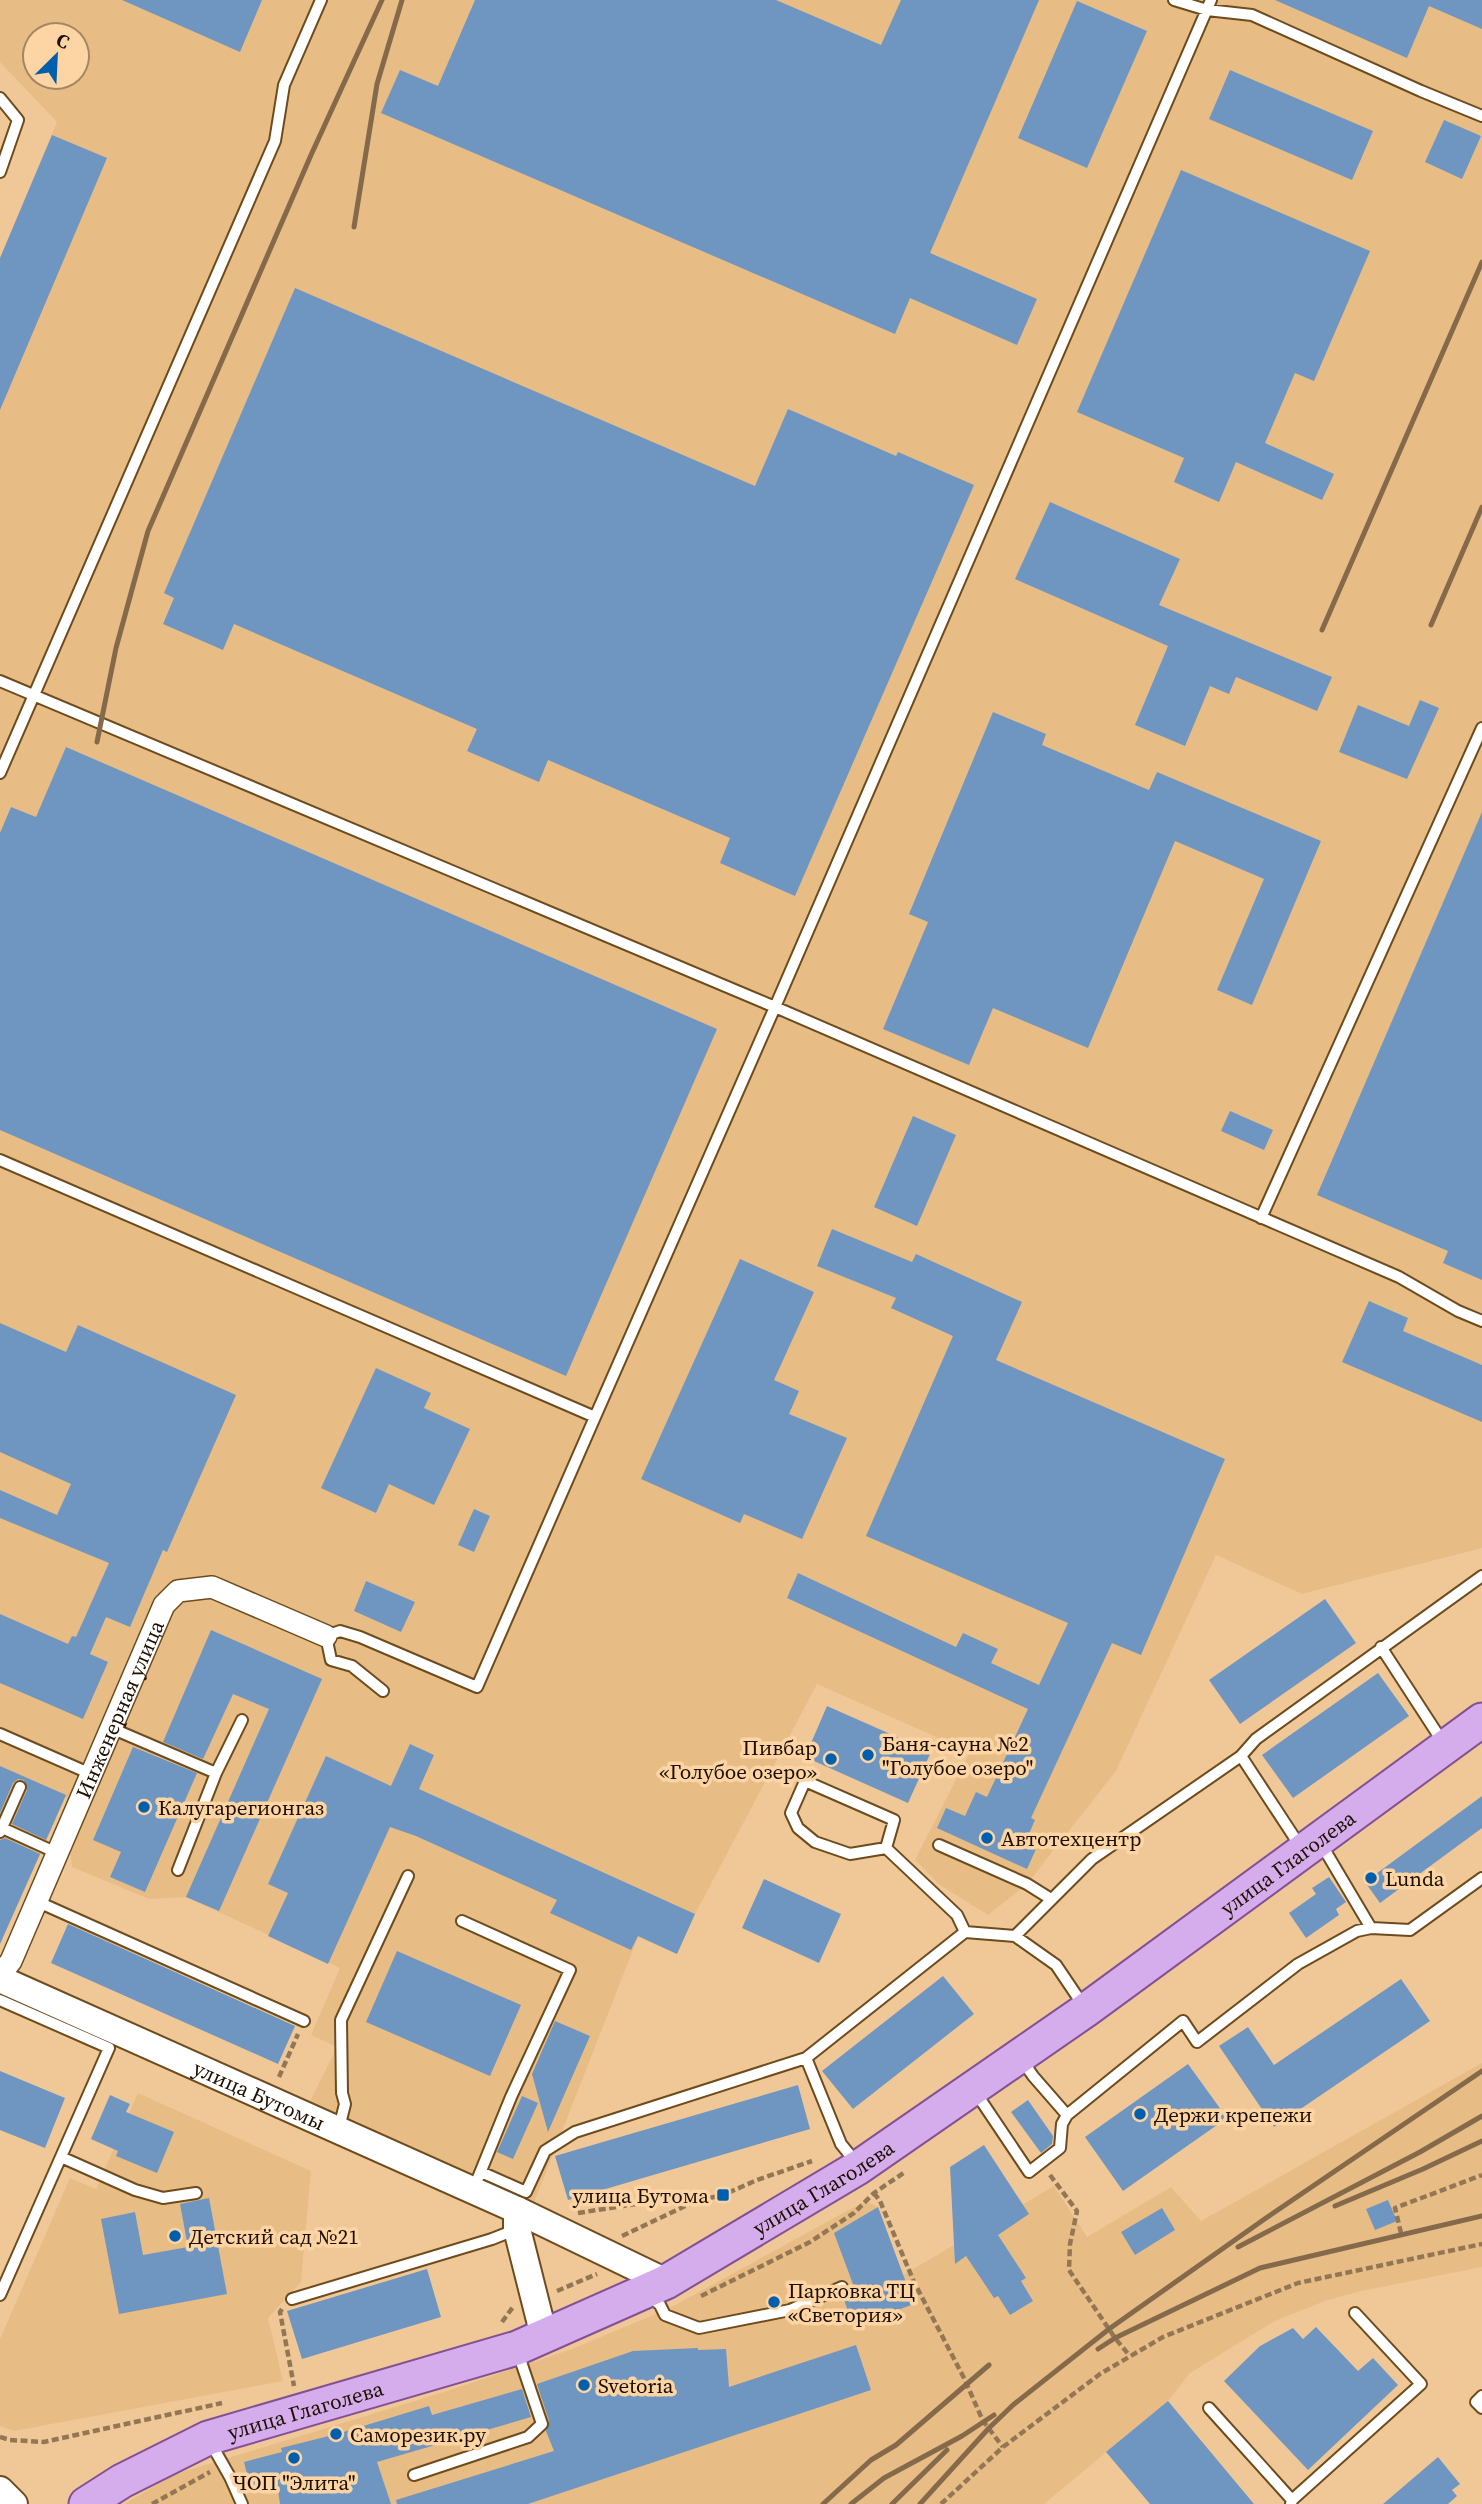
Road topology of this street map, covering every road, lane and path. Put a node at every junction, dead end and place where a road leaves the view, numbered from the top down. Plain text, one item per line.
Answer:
1 (321, 0) edge
2 (1174, 0) edge
3 (1209, 5) edge
4 (0, 98) edge
5 (1482, 116) edge
6 (0, 172) edge
7 (0, 681) edge
8 (33, 696) junction
9 (1482, 728) edge
10 (0, 773) edge
11 (775, 1007) junction
12 (0, 1160) edge
13 (1261, 1218) junction
14 (1482, 1321) edge
15 (595, 1417) junction
16 (1482, 1576) edge
17 (326, 1636) junction
18 (1381, 1647) junction
19 (383, 1691) dead end
20 (242, 1720) dead end
21 (1482, 1720) edge
22 (111, 1728) junction
23 (0, 1734) edge
24 (1445, 1746) junction
25 (1241, 1756) junction
26 (216, 1773) junction
27 (91, 1774) junction
28 (20, 1787) dead end
29 (1, 1830) edge
30 (939, 1845) dead end
31 (1311, 1845) junction
32 (886, 1848) junction
33 (57, 1853) junction
34 (178, 1870) dead end
35 (408, 1876) dead end
36 (1478, 1881) edge
37 (1482, 1895) edge
38 (1051, 1899) junction
39 (36, 1901) junction
40 (462, 1921) dead end
41 (1371, 1928) junction
42 (965, 1932) junction
43 (1015, 1936) junction
44 (0, 1977) edge
45 (0, 2000) edge
46 (1086, 2010) junction
47 (304, 2021) joint
48 (1019, 2054) junction
49 (806, 2058) junction
50 (277, 2081) dead end
51 (973, 2089) junction
52 (1067, 2115) junction
53 (338, 2131) junction
54 (61, 2157) junction
55 (1039, 2164) junction
56 (858, 2168) junction
57 (1482, 2175) edge
58 (476, 2181) junction
59 (197, 2193) dead end
60 (696, 2201) junction
61 (520, 2210) junction
62 (582, 2217) dead end
63 (1401, 2233) dead end
64 (1482, 2244) edge
65 (608, 2252) junction
66 (655, 2286) junction
67 (842, 2287) dead end
68 (0, 2295) edge
69 (292, 2299) joint
70 (519, 2301) junction
71 (1355, 2314) dead end
72 (491, 2326) dead end
73 (530, 2342) junction
74 (1129, 2356) junction
75 (307, 2383) dead end
76 (294, 2387) junction
77 (281, 2389) dead end
78 (1482, 2396) edge
79 (228, 2401) dead end
80 (1209, 2408) dead end
81 (1482, 2408) edge
82 (0, 2437) edge
83 (208, 2438) junction
84 (1003, 2447) junction
85 (414, 2475) dead end
86 (0, 2490) edge
87 (1292, 2502) edge
88 (14, 2504) edge
89 (86, 2504) edge
90 (242, 2504) edge
91 (941, 2504) edge

1 - 8 lane
2 - 3 lane
3 - 5 lane
3 - 11 lane
4 - 6 lane
7 - 8 lane
8 - 10 lane
8 - 11 lane
9 - 13 lane
11 - 13 lane
11 - 15 lane
12 - 15 lane
13 - 14 lane
15 - 17 lane
16 - 18 lane
17 - 19 lane
17 - 22 street, Инженерная улица
18 - 24 lane
18 - 25 lane
20 - 26 lane
21 - 24 main road, улица Глаголева
22 - 26 lane
22 - 27 street, Инженерная улица
23 - 27 lane
24 - 31 main road, улица Глаголева
25 - 31 lane
25 - 38 lane
26 - 34 lane
27 - 33 street, Инженерная улица
28 - 29 lane
29 - 33 lane
30 - 38 lane
31 - 41 lane
31 - 46 main road, улица Глаголева
32 - 32 lane
32 - 42 lane
33 - 39 street, Инженерная улица
35 - 53 lane
36 - 37 lane
36 - 41 lane
38 - 43 lane
39 - 44 street, Инженерная улица
39 - 47 lane
40 - 58 lane
41 - 52 lane
42 - 43 lane
42 - 49 lane
43 - 46 lane
44 - 53 street, улица Бутомы
45 - 54 lane
46 - 48 main road, улица Глаголева
47 - 50 path
48 - 51 main road, улица Глаголева
48 - 52 lane
49 - 56 lane
49 - 61 lane
51 - 55 lane
51 - 56 main road, улица Глаголева
52 - 55 lane
53 - 58 street, улица Бутомы
54 - 59 lane
54 - 68 lane
55 - 74 path
56 - 60 path
56 - 66 main road, улица Глаголева
56 - 84 path
57 - 63 path
58 - 61 street, улица Бутомы
60 - 62 path
60 - 65 path
61 - 65 street, улица Бутомы
61 - 69 lane
61 - 70 street
64 - 74 path
65 - 66 street, улица Бутомы
65 - 70 path
66 - 67 lane
66 - 73 main road, улица Глаголева
69 - 76 path
70 - 72 path
70 - 73 street
71 - 87 lane
73 - 83 main road, улица Глаголева
73 - 85 lane
74 - 84 path
75 - 76 path
76 - 77 path
78 - 81 lane
79 - 82 path
80 - 87 lane
83 - 89 main road, улица Глаголева
83 - 90 lane
84 - 91 path
86 - 88 street

